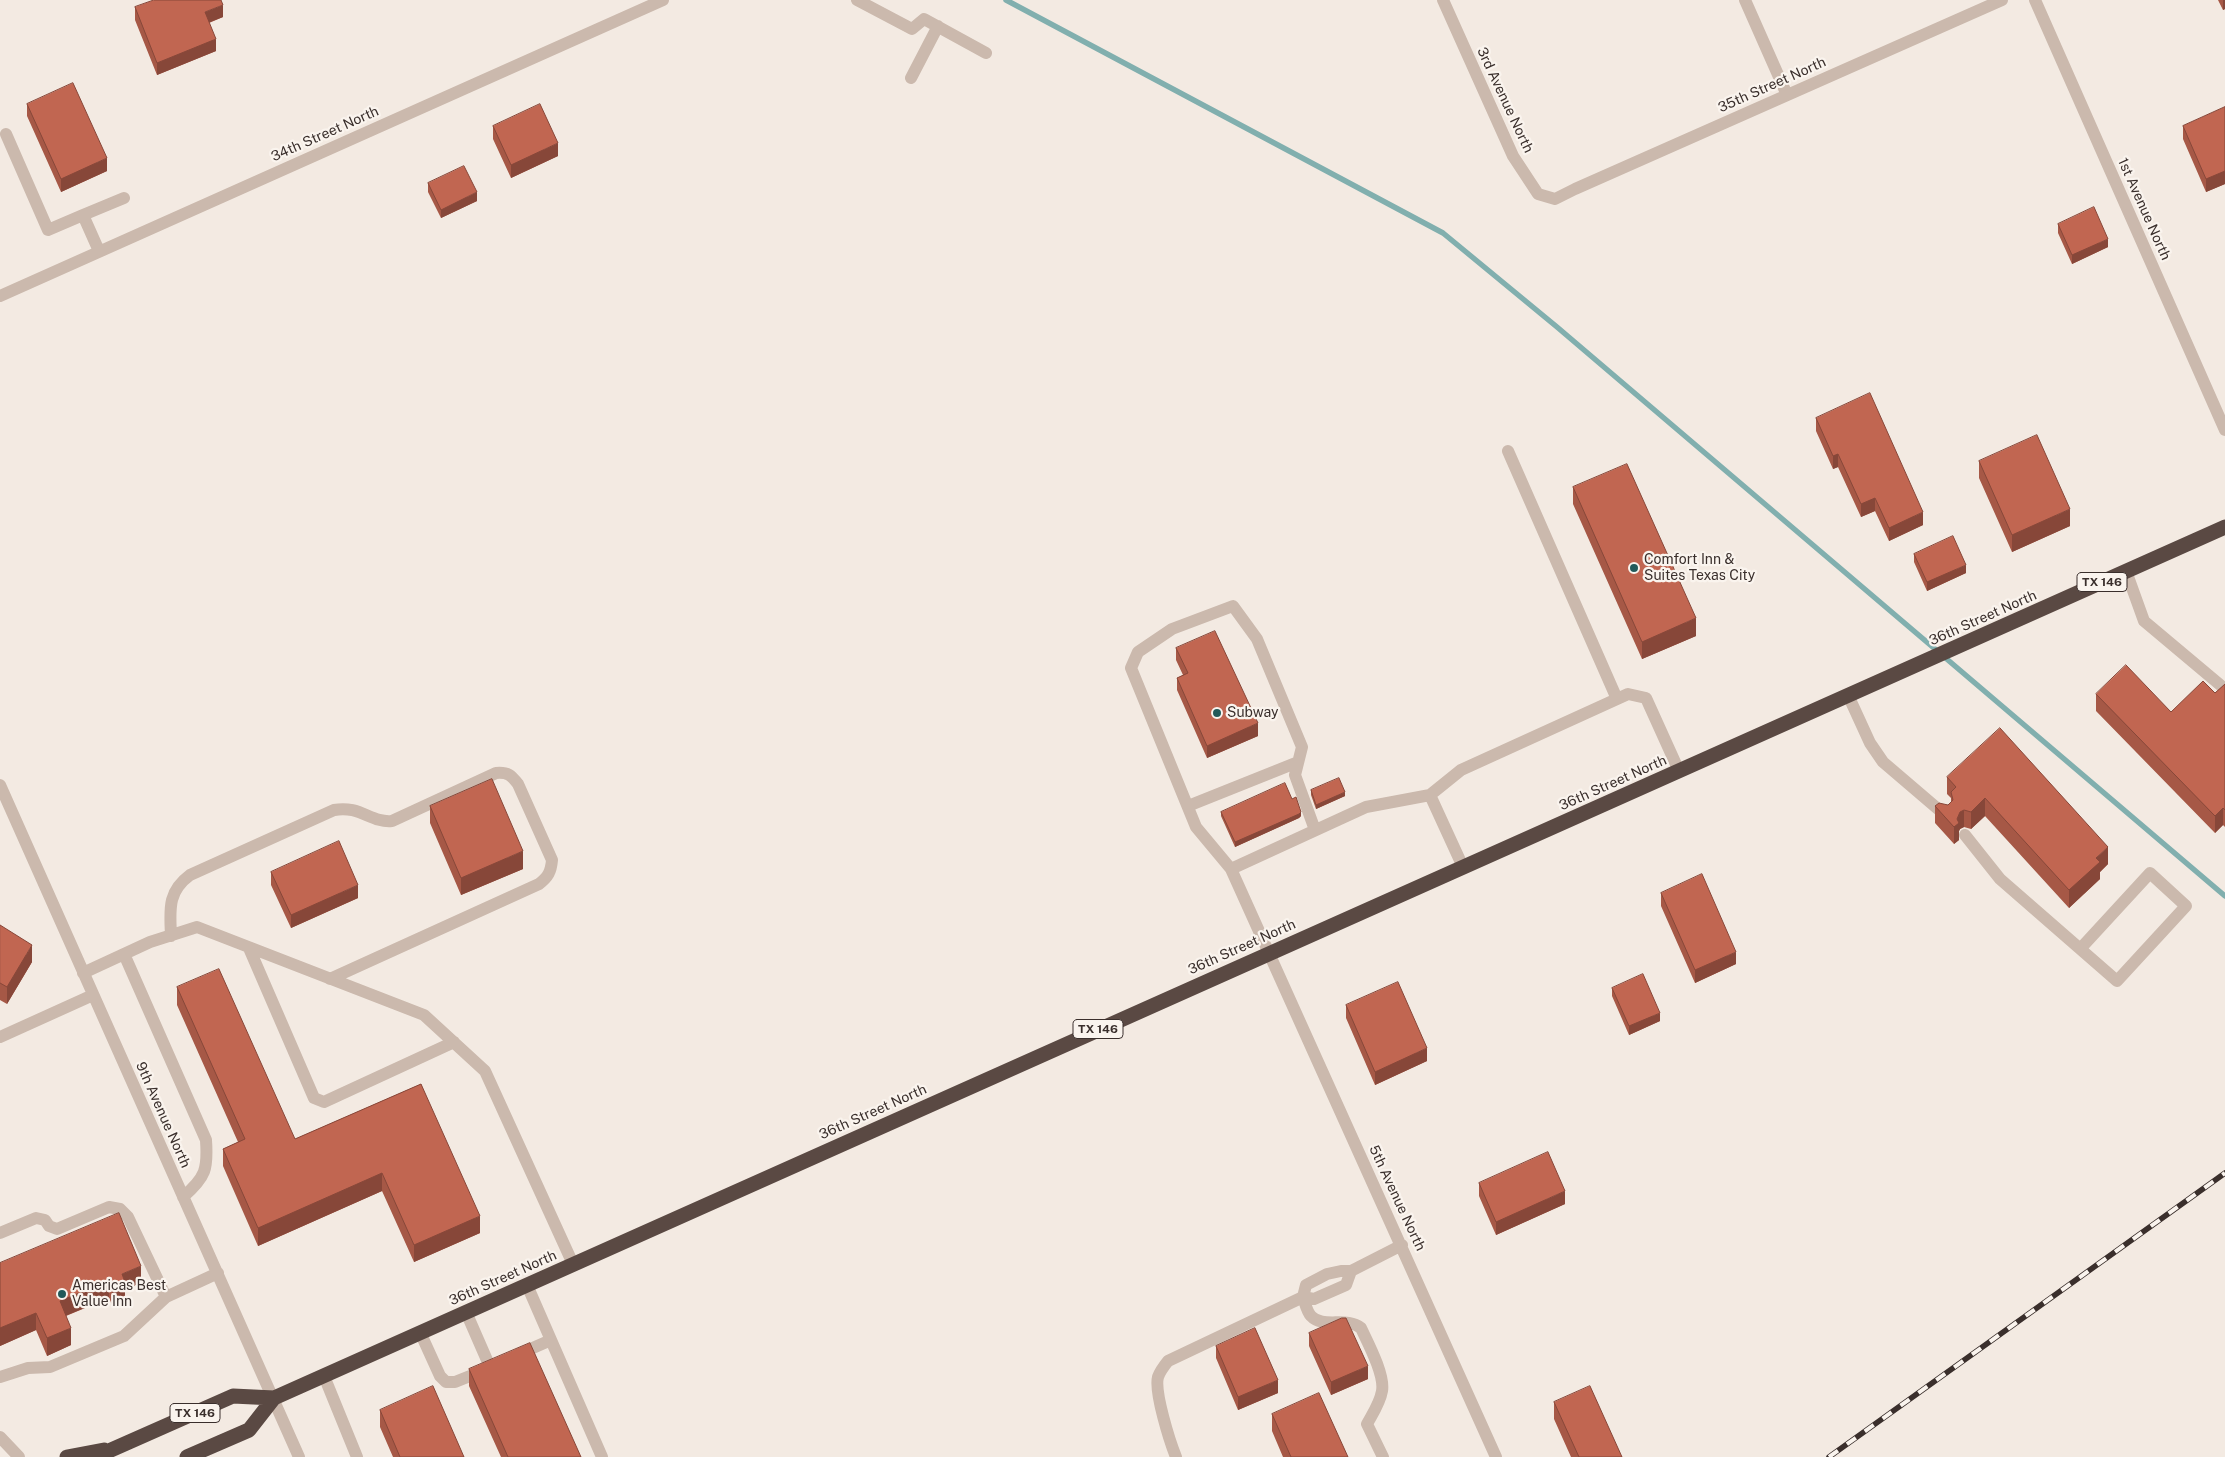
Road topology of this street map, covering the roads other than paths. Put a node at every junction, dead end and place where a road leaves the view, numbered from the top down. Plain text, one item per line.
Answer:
1 (663, 0) edge
2 (857, 0) edge
3 (1443, 0) edge
4 (1745, 0) edge
5 (2002, 0) edge
6 (2035, 0) edge
7 (938, 26) junction
8 (986, 53) dead end
9 (911, 78) dead end
10 (1787, 95) junction
11 (6, 134) dead end
12 (124, 198) dead end
13 (1555, 199) joint
14 (83, 215) junction
15 (99, 251) junction
16 (0, 296) edge
17 (2225, 430) edge
18 (1508, 451) dead end
19 (2225, 527) edge
20 (2126, 571) junction
21 (2225, 689) edge
22 (1848, 695) junction
23 (1617, 699) junction
24 (1298, 762) junction
25 (1679, 771) junction
26 (0, 785) edge
27 (1430, 795) junction
28 (1188, 806) junction
29 (1944, 815) edge
30 (1315, 830) junction
31 (1965, 834) dead end
32 (1463, 867) junction
33 (1231, 869) junction
34 (171, 936) junction
35 (249, 948) junction
36 (2080, 948) junction
37 (1268, 953) junction
38 (124, 954) junction
39 (83, 973) junction
40 (330, 978) junction
41 (93, 995) junction
42 (0, 1037) edge
43 (454, 1042) junction
44 (183, 1197) junction
45 (0, 1233) edge
46 (1402, 1245) junction
47 (573, 1264) junction
48 (1351, 1271) junction
49 (218, 1273) junction
50 (526, 1285) junction
51 (166, 1296) junction
52 (1303, 1297) junction
53 (466, 1312) junction
54 (420, 1332) junction
55 (551, 1340) junction
56 (498, 1364) junction
57 (324, 1376) junction
58 (0, 1377) edge
59 (274, 1398) junction
60 (0, 1437) edge
61 (120, 1447) junction
62 (19, 1457) edge
63 (67, 1457) edge
64 (95, 1457) edge
65 (187, 1457) edge
66 (299, 1457) edge
67 (357, 1457) edge
68 (602, 1457) edge
69 (1176, 1457) edge
70 (1382, 1457) edge
71 (1496, 1457) edge

1 - 15 street, 34th Street North
2 - 7 street
3 - 13 street, 3rd Avenue North
4 - 10 street
5 - 10 street, 35th Street North
6 - 17 street, 1st Avenue North
7 - 8 street
7 - 9 street
10 - 13 street, 35th Street North
11 - 14 street
12 - 14 street
14 - 15 street
15 - 16 street, 34th Street North
18 - 23 street
19 - 20 highway, 36th Street North / TX 146
20 - 21 street
20 - 22 highway, 36th Street North / TX 146
22 - 25 highway, 36th Street North / TX 146
22 - 29 street
23 - 25 street
23 - 27 street
24 - 28 street
24 - 28 street, 5th Avenue North
24 - 30 street
25 - 32 highway, 36th Street North / TX 146
26 - 39 street, 9th Avenue North
27 - 30 street
27 - 32 street
28 - 33 street, 5th Avenue North
30 - 33 street
31 - 36 street
32 - 37 highway, 36th Street North / TX 146
33 - 37 street, 5th Avenue North
34 - 35 street
34 - 38 street
34 - 40 street
35 - 40 street
35 - 43 street
36 - 36 street
37 - 46 street, 5th Avenue North
37 - 47 highway, 36th Street North / TX 146
38 - 39 street
38 - 44 street
39 - 41 street, 9th Avenue North
40 - 43 street
41 - 42 street
41 - 44 street, 9th Avenue North
43 - 47 street
44 - 49 street, 9th Avenue North
45 - 51 street
46 - 48 street
46 - 71 street, 5th Avenue North
47 - 50 highway, 36th Street North / TX 146
48 - 52 street
48 - 52 street
49 - 51 street
49 - 59 street, 9th Avenue North
50 - 53 highway, 36th Street North / TX 146
50 - 55 street
51 - 58 street
52 - 69 street
52 - 70 street
53 - 54 highway, 36th Street North / TX 146
53 - 56 street
54 - 56 street
54 - 57 highway, 36th Street North / TX 146
55 - 56 street
55 - 68 street
57 - 59 highway, 36th Street North / TX 146
57 - 67 street
59 - 61 highway, TX 146
59 - 65 highway, TX 146
59 - 66 street, 9th Avenue North
60 - 62 street
61 - 63 highway
61 - 64 highway, TX 146

